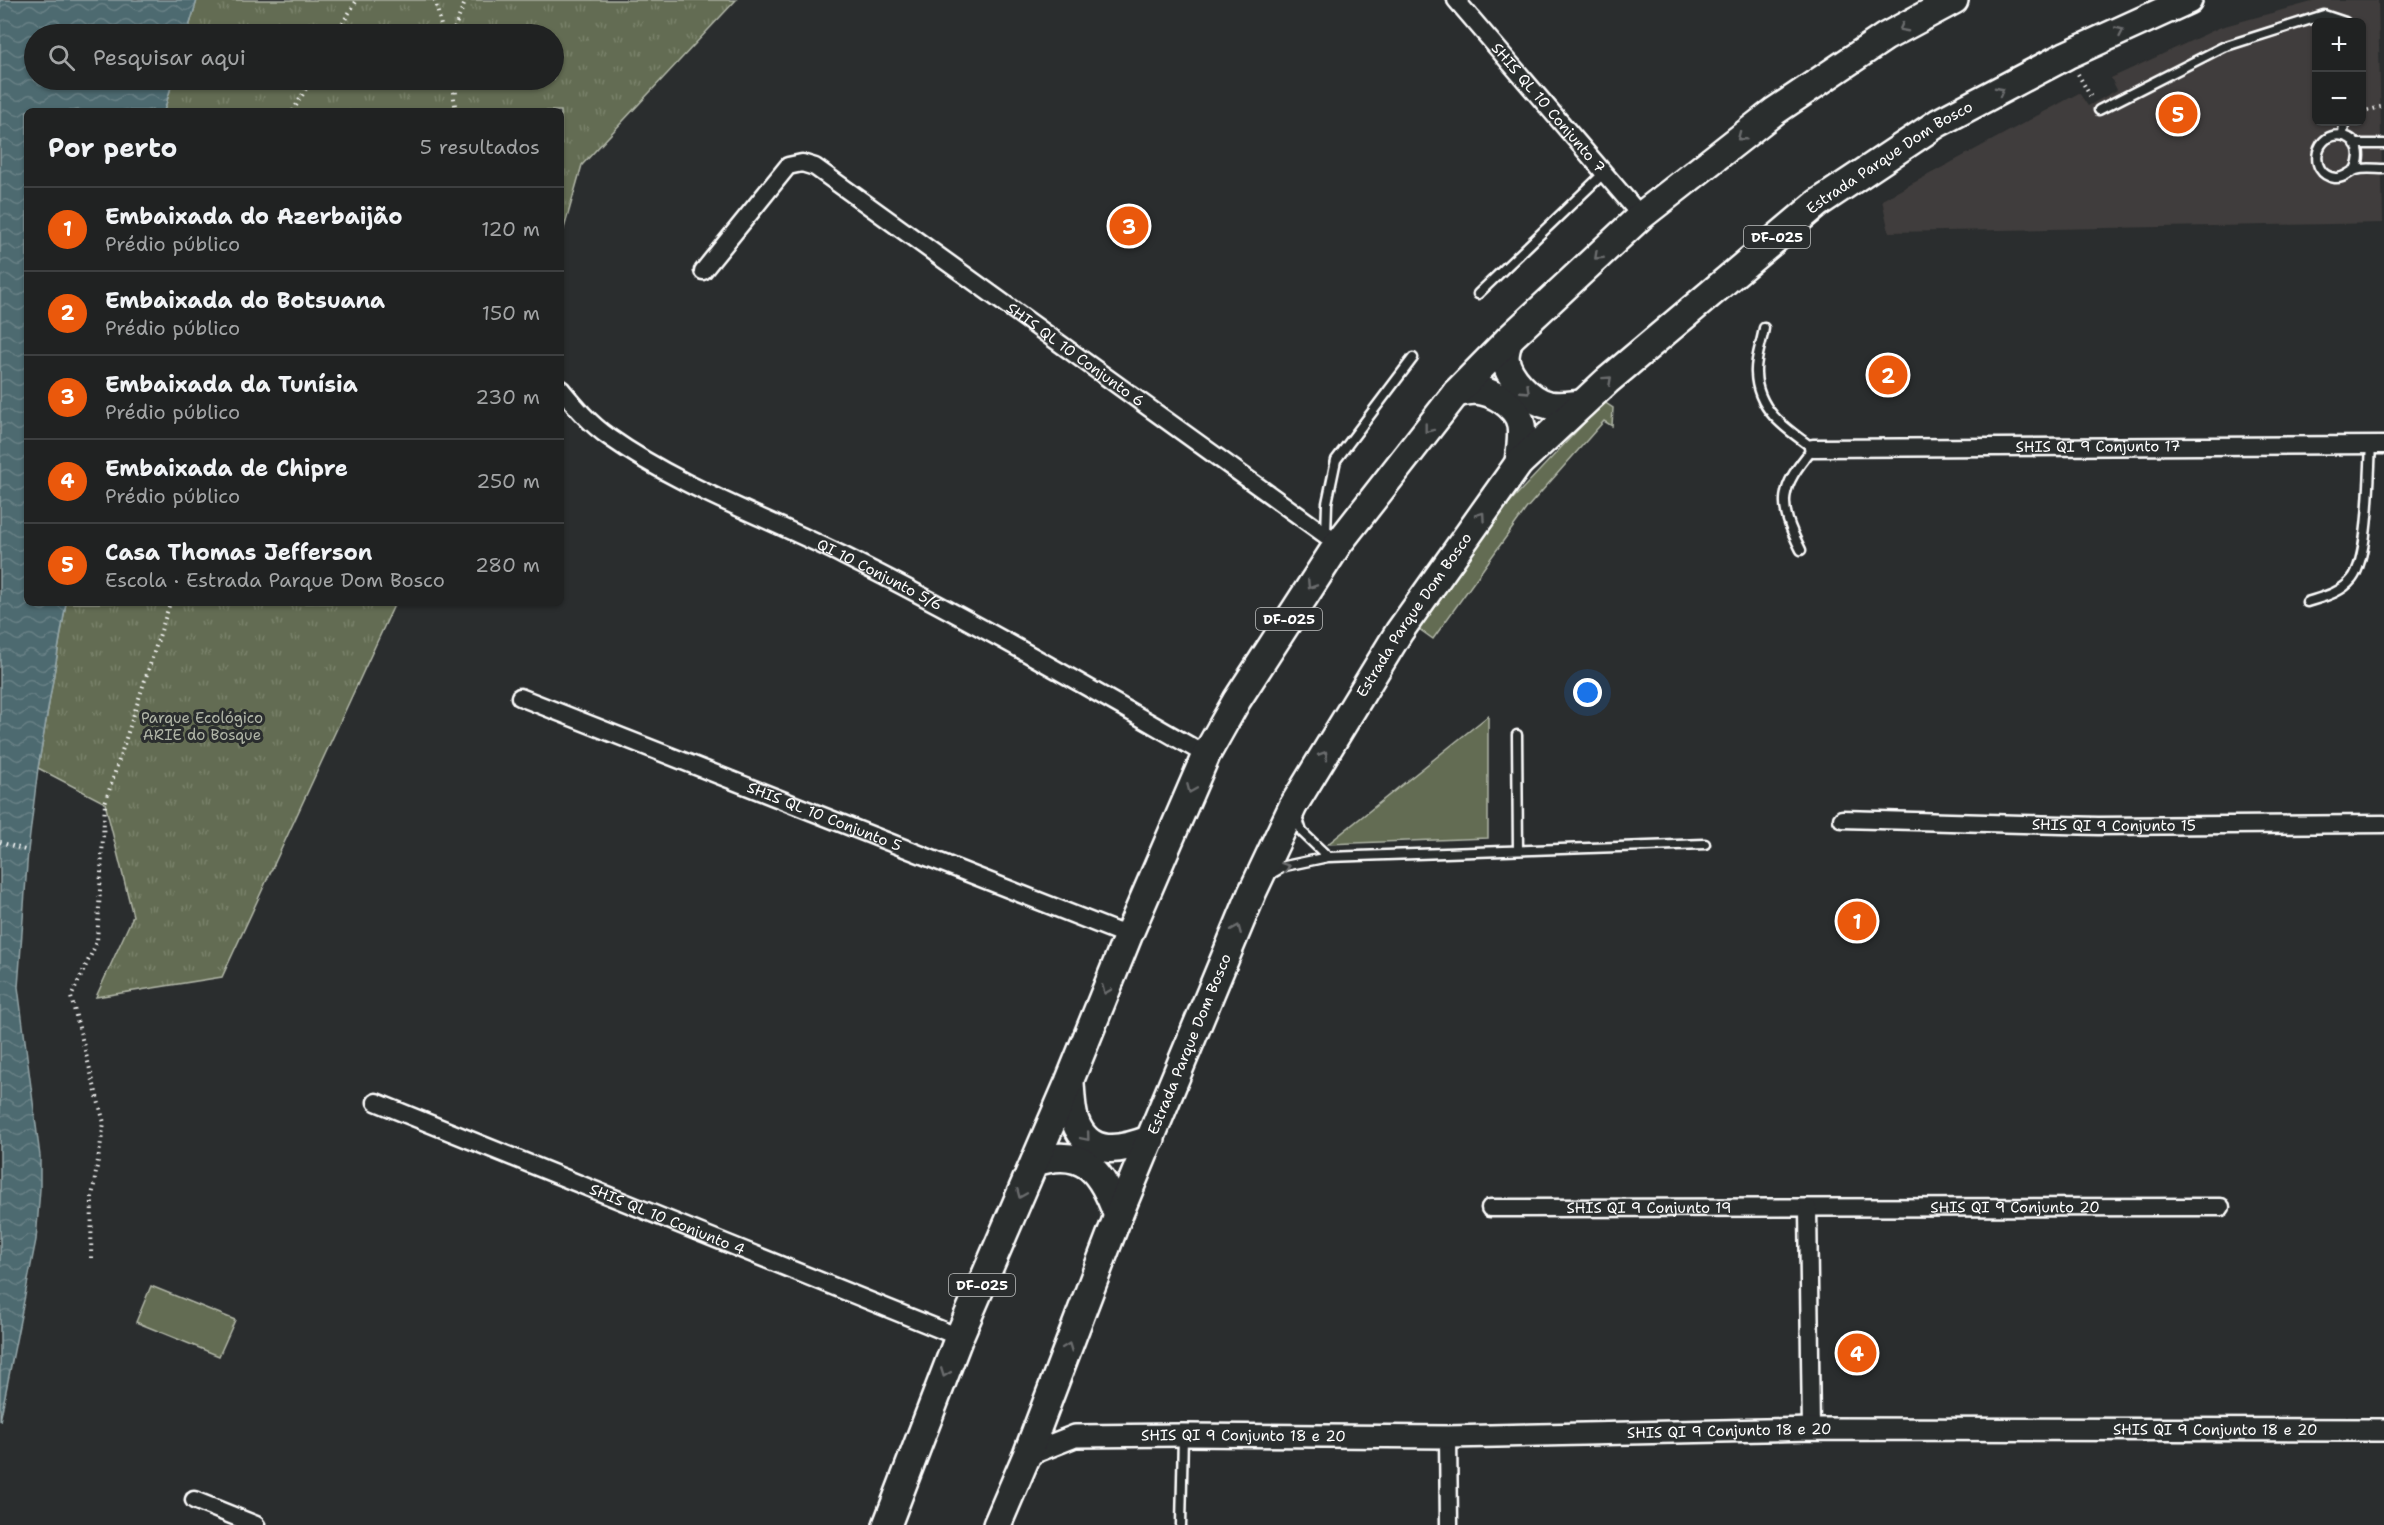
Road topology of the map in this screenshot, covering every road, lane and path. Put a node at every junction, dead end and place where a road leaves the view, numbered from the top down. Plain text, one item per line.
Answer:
1 (357, 0) edge
2 (435, 0) edge
3 (466, 0) edge
4 (1456, 0) edge
5 (1954, 0) edge
6 (2185, 1) edge
7 (2314, 18) edge
8 (2333, 18) edge
9 (2312, 19) edge
10 (342, 24) edge
11 (441, 24) edge
12 (456, 24) edge
13 (2067, 55) junction
14 (305, 90) edge
15 (454, 90) edge
16 (2384, 106) edge
17 (295, 108) edge
18 (456, 108) edge
19 (2099, 110) joint
20 (2366, 111) edge
21 (2344, 126) edge
22 (2343, 136) junction
23 (2355, 144) junction
24 (2384, 144) edge
25 (2384, 169) edge
26 (2355, 170) junction
27 (1604, 172) junction
28 (1641, 216) junction
29 (702, 271) dead end
30 (1478, 294) dead end
31 (1764, 328) dead end
32 (1509, 339) junction
33 (1413, 358) dead end
34 (564, 393) edge
35 (1456, 393) junction
36 (1582, 404) junction
37 (2377, 445) edge
38 (1813, 448) junction
39 (1519, 463) junction
40 (1332, 539) junction
41 (1801, 550) dead end
42 (2307, 602) dead end
43 (169, 606) edge
44 (520, 697) dead end
45 (1517, 735) dead end
46 (1206, 755) junction
47 (1293, 806) junction
48 (1842, 819) dead end
49 (2384, 824) edge
50 (0, 842) edge
51 (1705, 844) dead end
52 (1518, 850) junction
53 (28, 851) dead end
54 (1328, 857) junction
55 (1252, 893) junction
56 (1128, 936) junction
57 (1069, 1082) junction
58 (376, 1102) dead end
59 (1151, 1139) junction
60 (1035, 1162) junction
61 (2221, 1207) dead end
62 (1490, 1208) dead end
63 (1808, 1208) junction
64 (1118, 1216) junction
65 (91, 1258) dead end
66 (959, 1337) junction
67 (1047, 1402) junction
68 (1811, 1430) junction
69 (2384, 1430) edge
70 (1183, 1435) junction
71 (1076, 1436) junction
72 (1448, 1437) junction
73 (1028, 1455) junction
74 (194, 1500) dead end
75 (256, 1525) edge
76 (887, 1525) edge
77 (997, 1525) edge
78 (1181, 1525) edge
79 (1449, 1525) edge

1 - 10 path
2 - 11 path
3 - 12 path
4 - 27 street, SHIS QL 10 Conjunto 7
5 -> 28 main road, DF-025
13 -> 6 main road, Estrada Parque Dom Bosco / DF-025
7 - 8 lane
9 - 19 lane
13 - 19 path
36 -> 13 main road, Estrada Parque Dom Bosco / DF-025
14 - 17 path
15 - 18 path
16 - 20 path
21 - 22 lane
22 - 23 lane
22 - 26 lane
23 - 24 lane
23 - 26 lane
25 - 26 lane
27 - 28 street, SHIS QL 10 Conjunto 7
27 - 30 lane
28 -> 32 main road, DF-025
29 - 40 street, SHIS QL 10 Conjunto 6
31 - 38 lane
32 - 35 main road, DF-025
32 -> 36 main road
33 - 40 lane
34 - 46 street, QI 10 Conjunto 5/6
35 - 39 main road
35 -> 40 main road, DF-025
36 - 39 main road, Estrada Parque Dom Bosco / DF-025
37 - 38 street, SHIS QI 9 Conjunto 17
37 - 42 lane
38 - 41 lane
47 -> 39 main road, Estrada Parque Dom Bosco / DF-025
40 -> 46 main road, DF-025
43 - 65 path
44 - 56 street, SHIS QL 10 Conjunto 5
45 - 52 lane
46 -> 56 main road, DF-025
47 - 54 lane
47 - 55 main road, Estrada Parque Dom Bosco / DF-025
48 - 49 street, SHIS QI 9 Conjunto 15
50 - 53 path
51 - 52 lane
52 - 54 lane
55 -> 54 lane
59 -> 55 main road, Estrada Parque Dom Bosco / DF-025
56 -> 57 main road, DF-025
57 -> 59 main road
57 - 60 main road, DF-025
58 - 66 street, SHIS QL 10 Conjunto 4
59 - 64 main road, Estrada Parque Dom Bosco / DF-025
60 - 64 main road
60 -> 66 main road, DF-025
61 - 63 street, SHIS QI 9 Conjunto 20
62 - 63 street, SHIS QI 9 Conjunto 19
63 - 68 street
67 -> 64 main road, Estrada Parque Dom Bosco / DF-025
66 -> 76 main road, DF-025
67 - 71 street
67 - 73 main road, Estrada Parque Dom Bosco / DF-025
68 - 69 street, SHIS QI 9 Conjunto 18 e 20
68 - 72 street, SHIS QI 9 Conjunto 18 e 20
70 - 71 street, SHIS QI 9 Conjunto 18 e 20
70 - 72 street, SHIS QI 9 Conjunto 18 e 20
70 - 78 lane
71 - 73 street, SHIS QI 9 Conjunto 18 e 20
72 - 79 street
73 - 77 main road, Estrada Parque Dom Bosco / DF-025
74 - 75 street

